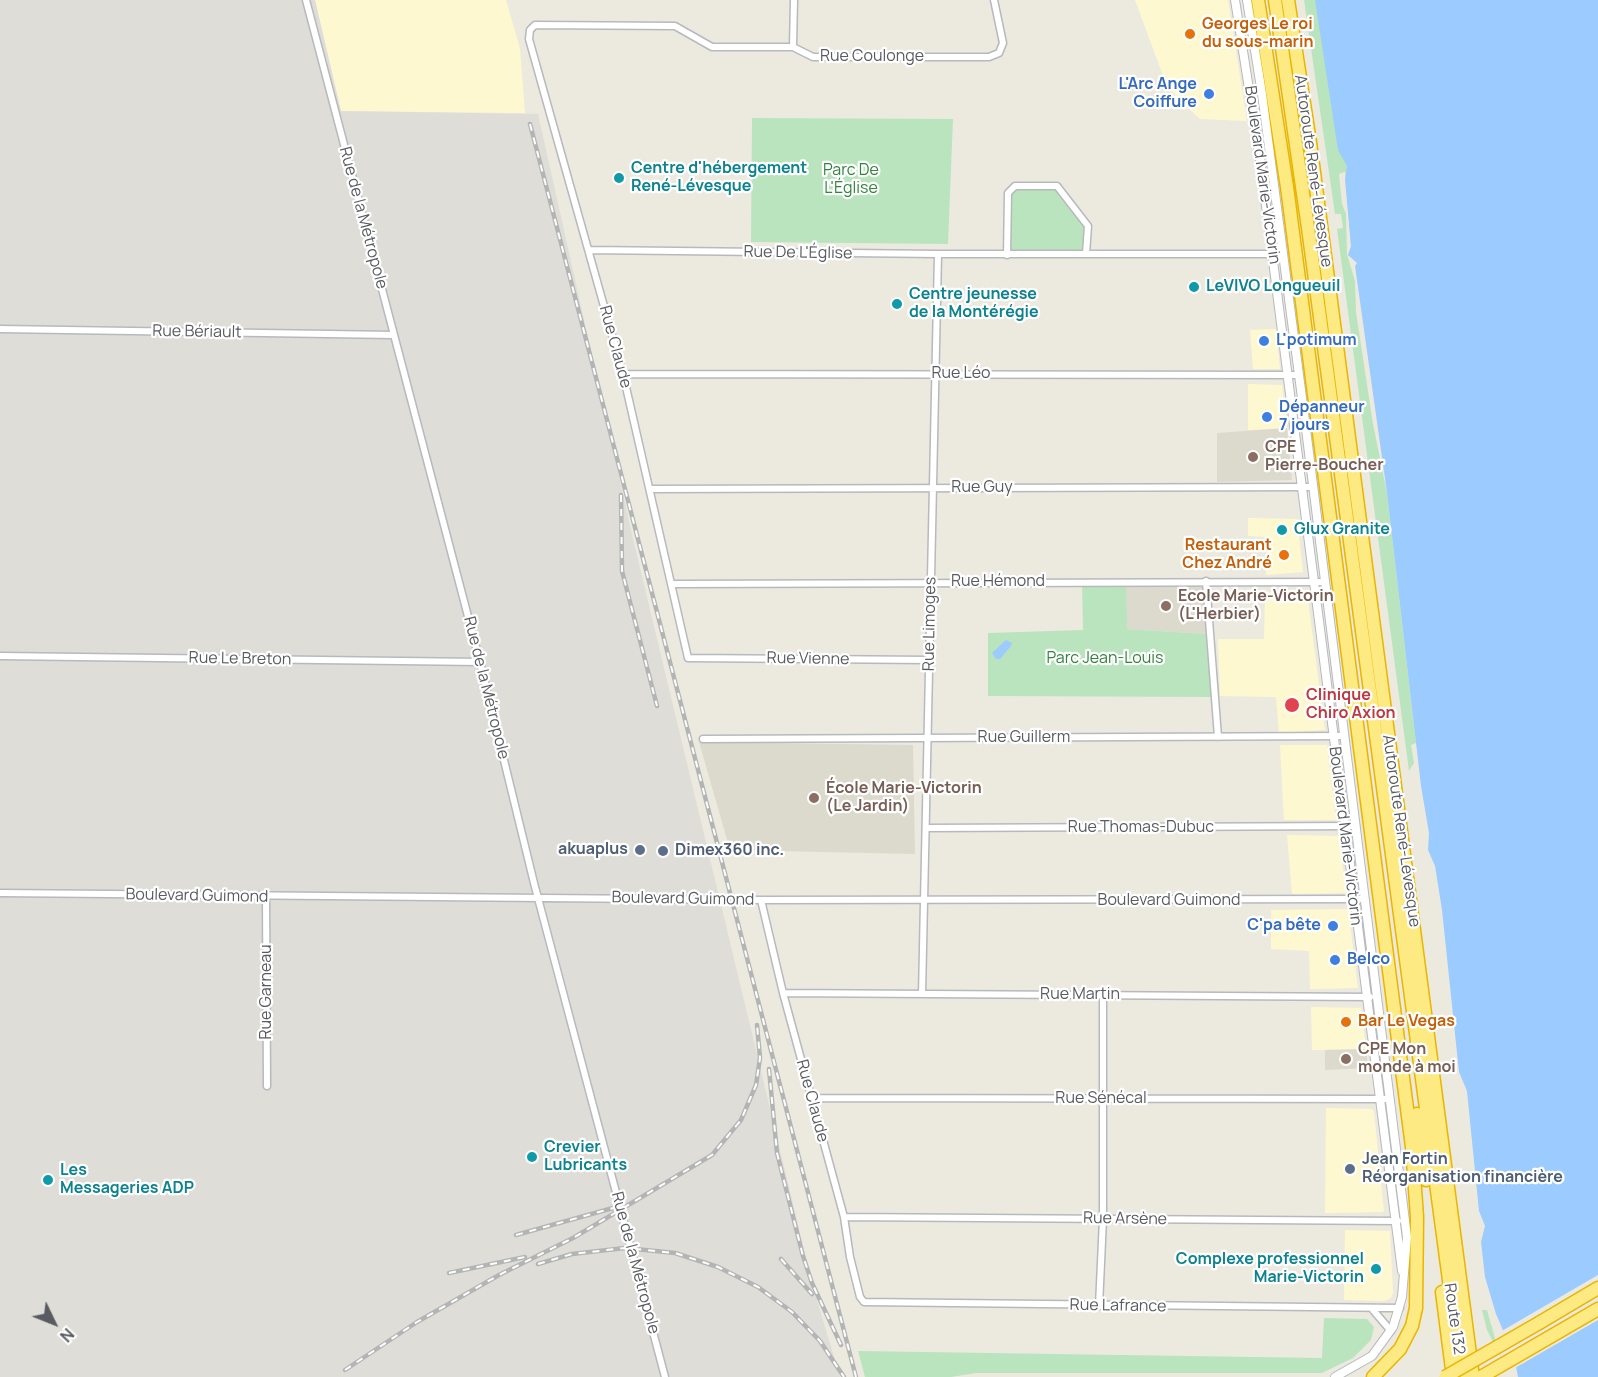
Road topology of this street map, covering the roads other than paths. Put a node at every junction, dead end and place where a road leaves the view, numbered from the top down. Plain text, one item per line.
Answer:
1 (306, 0) edge
2 (794, 0) edge
3 (994, 0) edge
4 (1235, 0) edge
5 (1247, 0) edge
6 (1258, 0) edge
7 (1266, 0) edge
8 (1275, 0) edge
9 (1288, 0) edge
10 (529, 39) joint
11 (793, 47) junction
12 (589, 250) junction
13 (1086, 254) junction
14 (1272, 254) junction
15 (1282, 254) junction
16 (938, 255) junction
17 (1007, 255) junction
18 (0, 329) edge
19 (394, 335) junction
20 (623, 374) junction
21 (935, 374) junction
22 (1299, 375) junction
23 (1288, 376) junction
24 (933, 488) junction
25 (1313, 488) junction
26 (650, 489) junction
27 (1302, 489) junction
28 (1206, 581) junction
29 (1325, 582) junction
30 (931, 583) junction
31 (1313, 583) junction
32 (671, 584) junction
33 (0, 656) edge
34 (688, 658) joint
35 (929, 660) junction
36 (480, 662) junction
37 (1345, 736) junction
38 (1218, 737) junction
39 (1333, 737) junction
40 (927, 738) junction
41 (703, 739) dead end
42 (1356, 826) junction
43 (1344, 827) junction
44 (926, 828) junction
45 (0, 893) edge
46 (266, 897) junction
47 (538, 897) junction
48 (1365, 899) junction
49 (761, 900) junction
50 (924, 900) junction
51 (1354, 901) junction
52 (783, 993) junction
53 (922, 994) junction
54 (1103, 995) junction
55 (1378, 996) junction
56 (1366, 998) junction
57 (267, 1086) dead end
58 (812, 1098) junction
59 (1103, 1099) junction
60 (1390, 1099) junction
61 (1379, 1100) junction
62 (844, 1217) junction
63 (1103, 1219) junction
64 (1406, 1220) junction
65 (1394, 1221) junction
66 (1446, 1261) joint
67 (1403, 1279) junction
68 (1598, 1288) edge
69 (864, 1302) joint
70 (1099, 1306) junction
71 (1400, 1308) junction
72 (1598, 1309) edge
73 (1373, 1310) junction
74 (1391, 1331) junction
75 (665, 1377) edge
76 (1335, 1377) edge
77 (1373, 1377) edge
78 (1445, 1377) edge
79 (1453, 1377) edge
80 (1462, 1377) edge
81 (1473, 1377) edge
82 (1481, 1377) edge

1 - 19 street, Rue de la Métropole
2 - 11 street
3 - 11 street, Rue Coulonge
4 - 14 street, Boulevard Marie-Victorin
5 - 15 street, Boulevard Marie-Victorin
6 - 77 highway
7 - 79 highway
8 - 66 highway, Autoroute René-Lévesque
9 - 81 highway, Autoroute René-Lévesque
10 - 11 street, Rue Coulonge
10 - 12 street, Rue Claude
12 - 16 street, Rue De L'Église
12 - 20 street, Rue Claude
13 - 14 street, Rue De L'Église
13 - 17 street, Rue De L'Église
13 - 17 street
14 - 15 street, Rue De L'Église
14 - 23 street, Boulevard Marie-Victorin
15 - 22 street, Boulevard Marie-Victorin
16 - 17 street, Rue De L'Église
16 - 21 street, Rue Limoges
18 - 19 street, Rue Bériault
19 - 36 street, Rue de la Métropole
20 - 21 street, Rue Léo
20 - 26 street, Rue Claude
21 - 23 street, Rue Léo
21 - 24 street, Rue Limoges
22 - 23 street, Rue Léo
22 - 25 street, Boulevard Marie-Victorin
23 - 27 street, Boulevard Marie-Victorin
24 - 26 street, Rue Guy
24 - 27 street, Rue Guy
24 - 30 street, Rue Limoges
25 - 27 street, Rue Guy
25 - 29 street, Boulevard Marie-Victorin
26 - 32 street, Rue Claude
27 - 31 street, Boulevard Marie-Victorin
28 - 30 street, Rue Hémond
28 - 31 street, Rue Hémond
28 - 38 street
29 - 31 street, Rue Hémond
29 - 37 street, Boulevard Marie-Victorin
30 - 32 street, Rue Hémond
30 - 35 street, Rue Limoges
31 - 39 street, Boulevard Marie-Victorin
32 - 34 street, Rue Claude
33 - 36 street, Rue Le Breton
34 - 35 street, Rue Vienne
35 - 40 street, Rue Limoges
36 - 47 street, Rue de la Métropole
37 - 39 street, Rue Guillerm
37 - 42 street, Boulevard Marie-Victorin
38 - 39 street, Rue Guillerm
38 - 40 street, Rue Guillerm
39 - 43 street, Boulevard Marie-Victorin
40 - 41 street, Rue Guillerm
40 - 44 street, Rue Limoges
42 - 43 street, Rue Thomas-Dubuc
42 - 48 street, Boulevard Marie-Victorin
43 - 44 street, Rue Thomas-Dubuc
43 - 51 street, Boulevard Marie-Victorin
44 - 50 street, Rue Limoges
45 - 46 street, Boulevard Guimond
46 - 47 street, Boulevard Guimond
46 - 57 street, Rue Garneau
47 - 49 street, Boulevard Guimond
47 - 75 street, Rue de la Métropole
48 - 51 street, Boulevard Guimond
48 - 55 street, Boulevard Marie-Victorin
49 - 50 street, Boulevard Guimond
49 - 52 street, Rue Claude
50 - 51 street, Boulevard Guimond
50 - 53 street, Rue Limoges
51 - 56 street, Boulevard Marie-Victorin
52 - 53 street, Rue Martin
52 - 58 street, Rue Claude
53 - 54 street, Rue Martin
54 - 56 street, Rue Martin
54 - 59 street
55 - 56 street, Rue Martin
55 - 60 street, Boulevard Marie-Victorin
56 - 61 street, Boulevard Marie-Victorin
58 - 59 street, Rue Sénécal
58 - 62 street, Rue Claude
59 - 61 street, Rue Sénécal
59 - 63 street
60 - 61 street, Rue Sénécal
60 - 64 street, Boulevard Marie-Victorin
61 - 65 street, Boulevard Marie-Victorin
62 - 63 street, Rue Arsène
62 - 69 street, Rue Claude
63 - 65 street, Rue Arsène
63 - 70 street
64 - 65 street, Rue Arsène
64 - 67 street, Boulevard Marie-Victorin
65 - 67 street, Boulevard Marie-Victorin
66 - 80 highway, Route 132
67 - 71 street, Boulevard Marie-Victorin
68 - 78 highway, bridge
69 - 70 street, Rue Lafrance
70 - 73 street, Rue Lafrance
71 - 73 street, Rue Lafrance
71 - 74 street, Boulevard Marie-Victorin
72 - 82 highway
73 - 74 street
74 - 76 street, Boulevard Marie-Victorin

